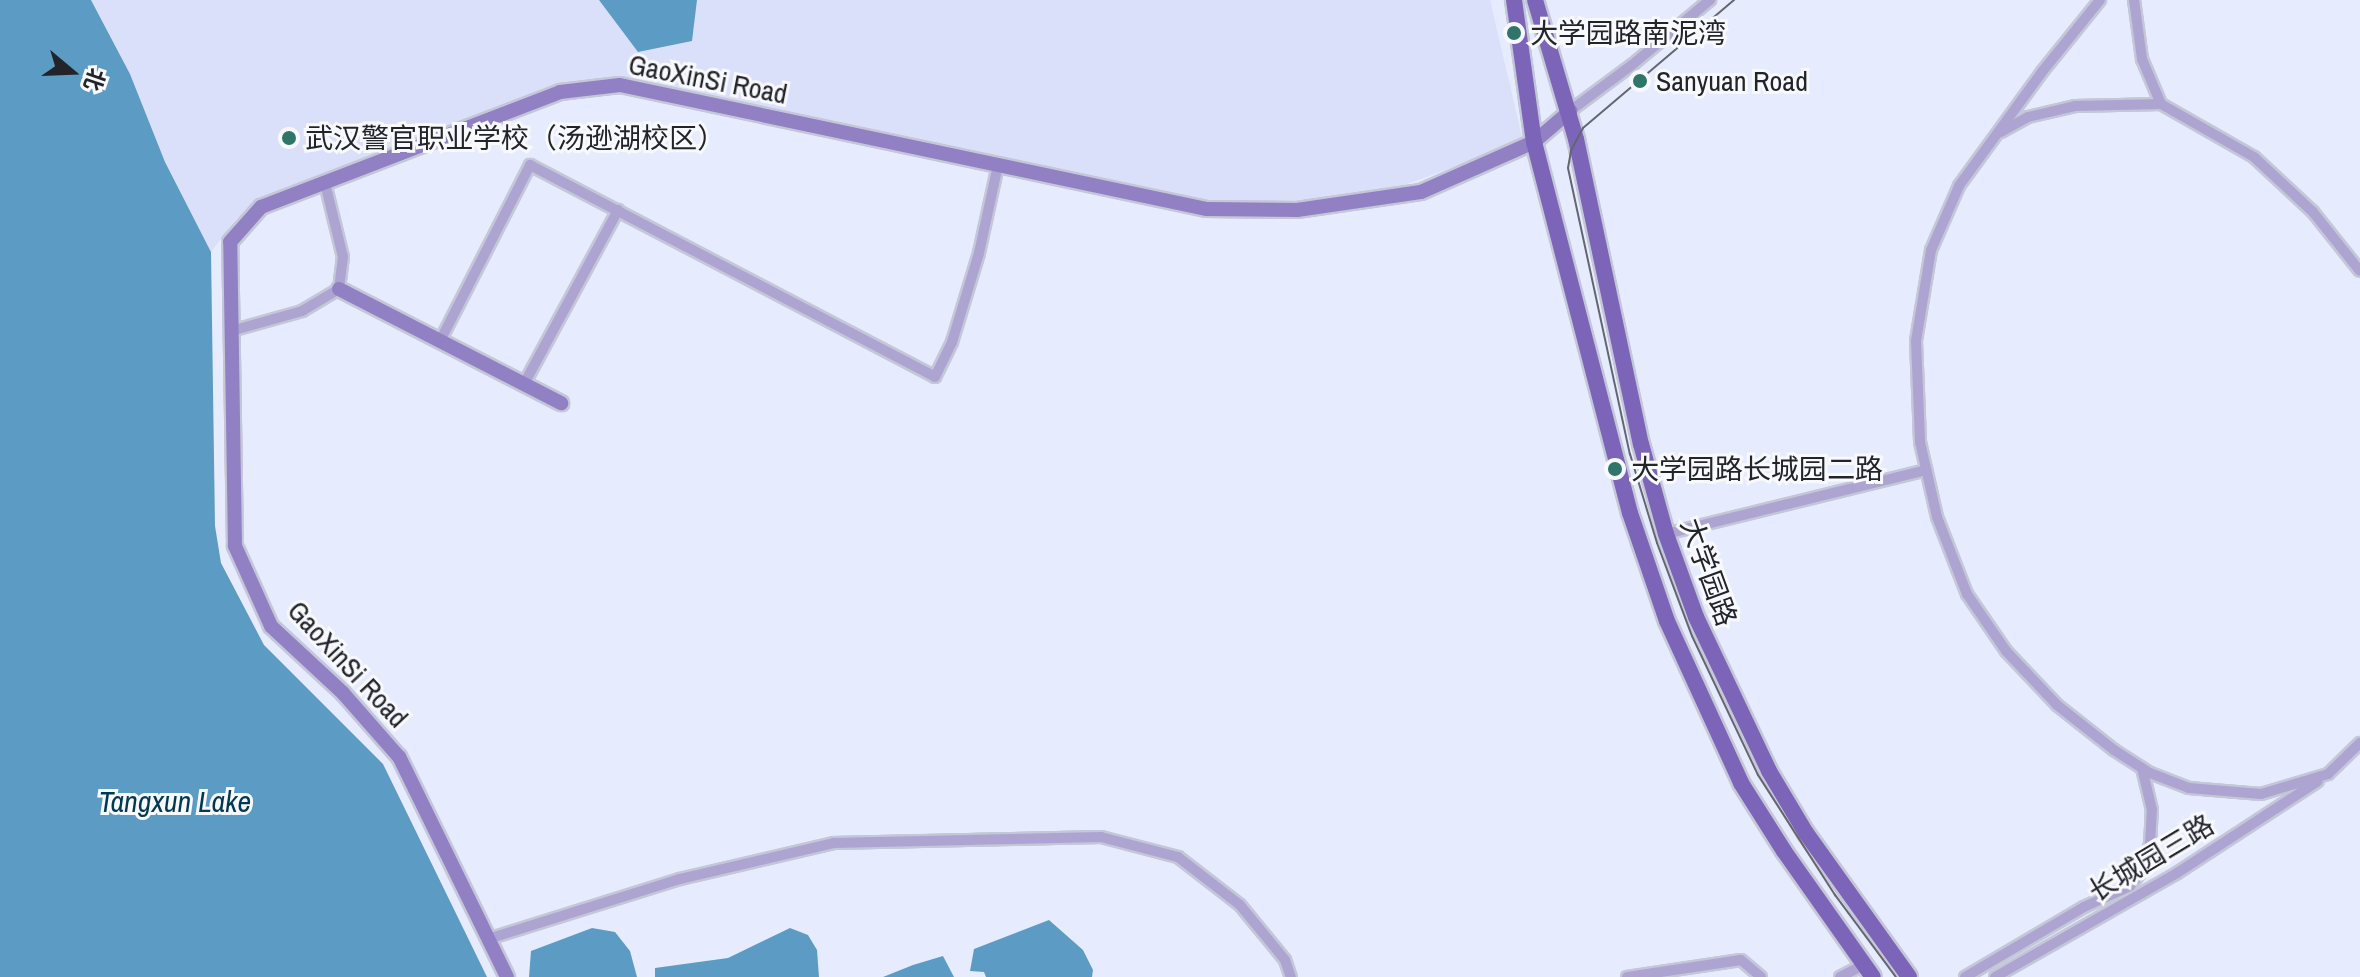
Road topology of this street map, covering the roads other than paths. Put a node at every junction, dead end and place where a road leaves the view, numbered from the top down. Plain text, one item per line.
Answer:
1 (1514, 0) edge
2 (1535, 0) edge
3 (1710, 0) edge
4 (2100, 0) edge
5 (2134, 0) edge
6 (2161, 104) junction
7 (1570, 111) junction
8 (1996, 135) junction
9 (1534, 142) junction
10 (998, 165) junction
11 (325, 183) junction
12 (618, 210) junction
13 (2360, 271) edge
14 (339, 289) junction
15 (231, 331) junction
16 (440, 341) junction
17 (524, 384) junction
18 (561, 403) dead end
19 (1926, 470) junction
20 (1666, 534) junction
21 (2360, 743) edge
22 (2142, 768) junction
23 (2328, 774) junction
24 (488, 939) junction
25 (1868, 971) edge
26 (507, 977) edge
27 (1291, 977) edge
28 (1627, 977) edge
29 (1761, 977) edge
30 (1840, 977) edge
31 (1909, 977) edge
32 (1965, 977) edge
33 (1995, 977) edge

1 - 9 main road, 大学园路
2 - 7 main road, 大学园路
3 - 7 street
4 - 8 street
5 - 6 street
6 - 8 street
6 - 13 street
7 - 9 street, GaoXinSi Road
7 - 20 main road, 大学园路
8 - 19 street
9 - 10 street, GaoXinSi Road
9 - 25 main road, 大学园路
10 - 11 street, GaoXinSi Road
10 - 12 street
11 - 14 street
11 - 15 street, GaoXinSi Road
12 - 16 street
12 - 17 street
14 - 15 street
14 - 16 street
15 - 24 street, GaoXinSi Road
16 - 17 street
17 - 18 street
19 - 20 street
19 - 22 street
20 - 31 main road, 大学园路
21 - 23 street, 长城园三路
22 - 23 street
22 - 32 street, 长城园三路
23 - 33 street, 长城园三路
24 - 26 street, GaoXinSi Road
24 - 27 street
25 - 30 street
28 - 29 street

